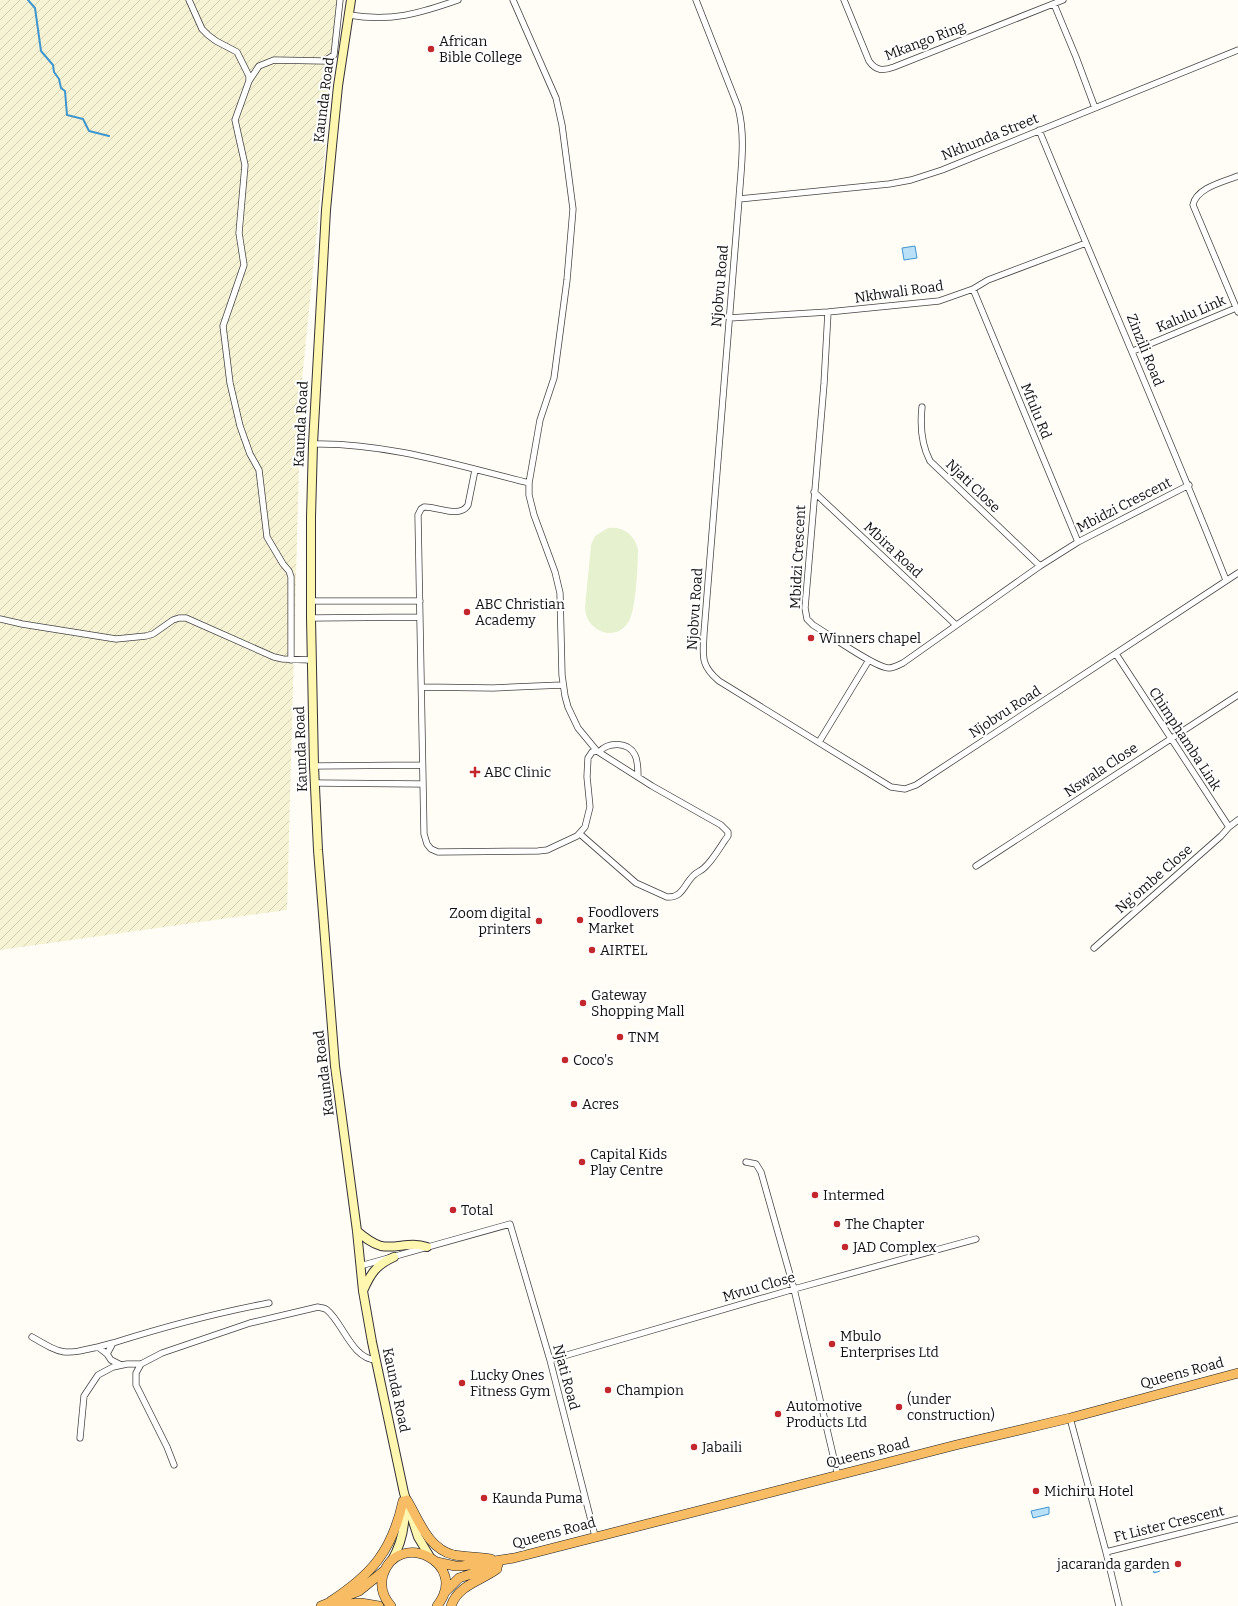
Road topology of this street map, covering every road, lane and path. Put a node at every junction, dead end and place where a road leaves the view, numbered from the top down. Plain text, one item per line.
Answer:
1 (189, 0) edge
2 (340, 0) edge
3 (351, 0) edge
4 (458, 0) edge
5 (513, 0) edge
6 (696, 0) edge
7 (844, 0) edge
8 (1063, 0) edge
9 (446, 2) edge
10 (1054, 4) junction
11 (348, 15) junction
12 (1238, 50) edge
13 (249, 81) junction
14 (1095, 108) junction
15 (1039, 130) junction
16 (1238, 176) edge
17 (739, 199) junction
18 (1086, 243) junction
19 (973, 289) junction
20 (1237, 310) edge
21 (828, 312) junction
22 (729, 318) junction
23 (1133, 351) junction
24 (922, 407) dead end
25 (313, 444) junction
26 (475, 470) junction
27 (529, 483) junction
28 (1188, 485) junction
29 (814, 492) junction
30 (1078, 542) junction
31 (1040, 566) junction
32 (1238, 573) edge
33 (1226, 580) junction
34 (311, 601) junction
35 (420, 601) junction
36 (420, 617) junction
37 (311, 618) junction
38 (0, 619) edge
39 (956, 625) junction
40 (1116, 654) junction
41 (291, 660) junction
42 (311, 660) junction
43 (869, 660) junction
44 (562, 685) junction
45 (422, 686) junction
46 (1238, 695) edge
47 (1171, 739) junction
48 (819, 742) junction
49 (598, 751) junction
50 (422, 765) junction
51 (314, 766) junction
52 (638, 777) junction
53 (315, 783) junction
54 (422, 784) junction
55 (1238, 820) edge
56 (1229, 827) junction
57 (580, 834) junction
58 (976, 866) dead end
59 (1094, 948) dead end
60 (746, 1162) dead end
61 (357, 1231) junction
62 (976, 1239) dead end
63 (427, 1247) junction
64 (394, 1257) junction
65 (360, 1266) junction
66 (794, 1289) junction
67 (363, 1291) junction
68 (269, 1303) dead end
69 (32, 1337) dead end
70 (113, 1343) junction
71 (98, 1347) junction
72 (107, 1354) junction
73 (376, 1360) junction
74 (550, 1360) junction
75 (141, 1364) junction
76 (121, 1365) junction
77 (1238, 1373) edge
78 (1070, 1418) junction
79 (80, 1438) dead end
80 (174, 1465) dead end
81 (838, 1476) junction
82 (405, 1498) junction
83 (1238, 1519) edge
84 (595, 1536) junction
85 (1106, 1552) junction
86 (392, 1560) junction
87 (434, 1560) junction
88 (503, 1561) junction
89 (385, 1570) junction
90 (444, 1593) junction
91 (331, 1605) edge
92 (321, 1606) edge
93 (379, 1606) edge
94 (391, 1606) edge
95 (437, 1606) edge
96 (451, 1606) edge
97 (1119, 1606) edge

1 - 13 street
2 - 13 street
3 - 11 main road, Kaunda Road
4 - 9 street
5 - 27 street
6 - 17 street, Njobvu Road
7 - 10 street, Mkango Ring
8 - 10 street, Mkango Ring
9 - 11 street
10 - 14 street
11 - 25 main road, Kaunda Road
12 - 14 street, Nkhunda Street
13 - 41 street
14 - 15 street, Nkhunda Street
15 - 17 street, Nkhunda Street
15 - 18 street, Zinzili Road
16 - 20 street
17 - 22 street, Njobvu Road
18 - 19 street, Nkhwali Road
18 - 23 street, Zinzili Road
19 - 21 street, Nkhwali Road
19 - 30 street, Mfulu Rd
20 - 23 street, Kalulu Link
21 - 22 street, Nkhwali Road
21 - 29 street, Mbidzi Crescent
22 - 48 street, Njobvu Road
23 - 28 street, Zinzili Road
24 - 31 street, Njati Close
25 - 26 street
25 - 34 main road, Kaunda Road
26 - 27 street
26 - 35 street
27 - 44 street
28 - 30 street, Mbidzi Crescent
28 - 33 street, Zinzili Road
29 - 39 street, Mbira Road
29 - 43 street, Mbidzi Crescent
30 - 31 street, Mbidzi Crescent
31 - 39 street, Mbidzi Crescent
32 - 33 street, Njobvu Road
33 - 40 street, Njobvu Road
34 - 35 street
34 - 37 main road, Kaunda Road
35 - 36 street
36 - 37 street
36 - 45 street
37 - 42 main road, Kaunda Road
38 - 41 street
39 - 43 street, Mbidzi Crescent
40 - 47 street, Chimphamba Link
40 - 48 street, Njobvu Road
41 - 42 street
42 - 51 main road, Kaunda Road
43 - 48 street
44 - 45 street
44 - 49 street
45 - 50 street
46 - 47 street, Nswala Close
47 - 56 street, Chimphamba Link
47 - 58 street, Nswala Close
49 - 52 street
49 - 52 street
49 - 57 street
50 - 51 street
50 - 54 street
51 - 53 main road, Kaunda Road
52 - 57 street
53 - 54 street
53 - 61 main road, Kaunda Road
54 - 57 street
55 - 56 street
56 - 59 street, Ng'ombe Close
60 - 66 street
61 - 63 main road
61 - 65 main road, Kaunda Road
62 - 66 street, Mvuu Close
63 - 64 street
63 - 74 street, Njati Road
64 - 65 street
64 - 67 main road
65 - 67 main road, Kaunda Road
66 - 74 street, Mvuu Close
66 - 81 street
67 - 73 main road, Kaunda Road
68 - 70 street
69 - 71 street
70 - 71 street
70 - 72 street
71 - 72 street
72 - 76 street
73 - 75 street
73 - 82 main road, Kaunda Road
74 - 84 street, Njati Road
75 - 76 street
75 - 80 street
76 - 79 street
77 - 78 highway, Queens Road
78 - 81 highway, Queens Road
78 - 85 street
81 - 84 highway, Queens Road
82 - 86 main road, Kaunda Road
82 - 87 main road, Kaunda Road
82 - 88 highway
82 - 91 highway
83 - 85 street, Ft Lister Crescent
84 - 88 highway, Queens Road
85 - 97 street
86 - 87 highway
86 - 89 highway
87 - 88 highway
87 - 90 highway
88 - 90 highway
88 - 96 highway
89 - 91 highway
89 - 94 highway
90 - 95 highway
91 - 92 highway
91 - 93 highway

